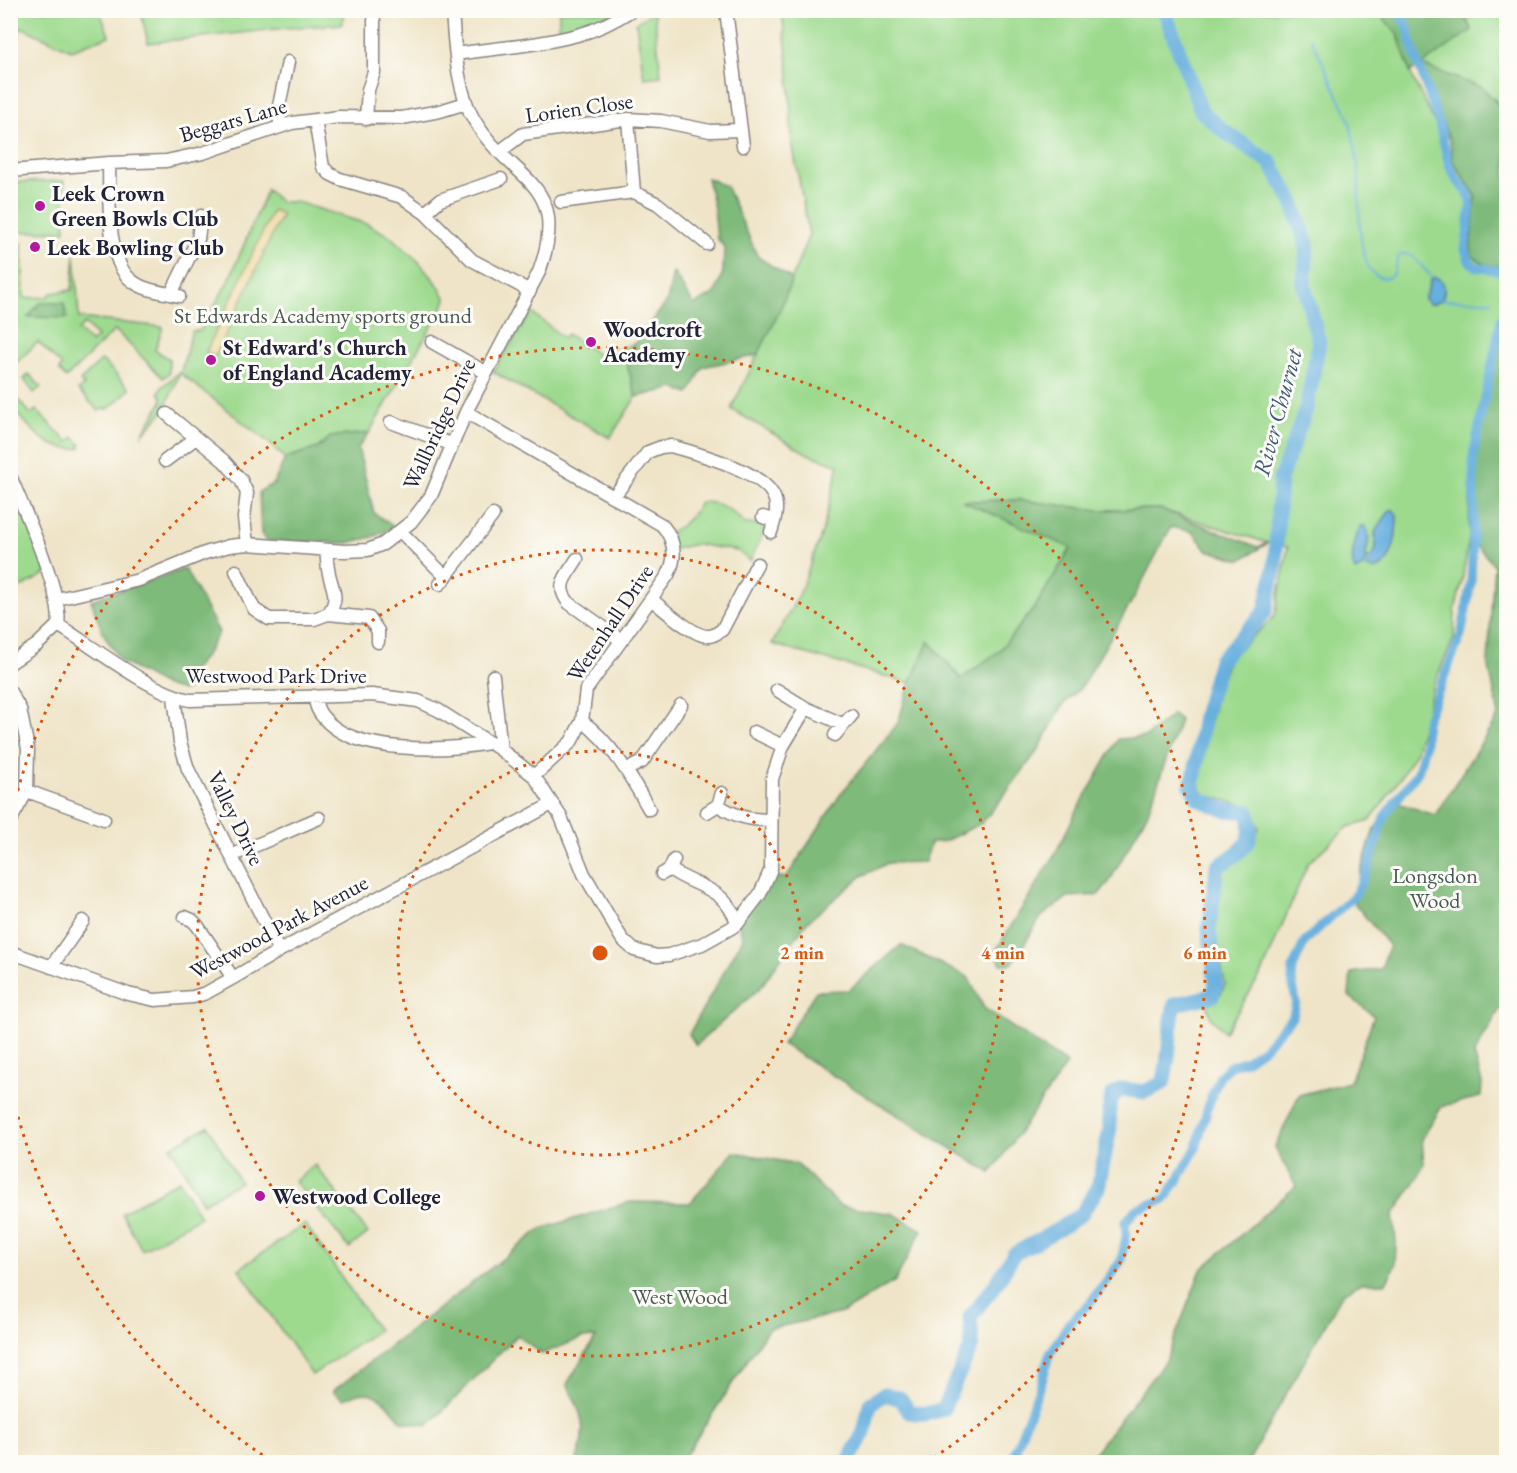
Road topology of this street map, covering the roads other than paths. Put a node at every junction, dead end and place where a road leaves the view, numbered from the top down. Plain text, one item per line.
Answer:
1 (452, 10) edge
2 (632, 10) edge
3 (726, 10) edge
4 (374, 20) dead end
5 (456, 54) junction
6 (288, 62) dead end
7 (466, 103) junction
8 (366, 119) junction
9 (628, 119) junction
10 (315, 120) junction
11 (280, 127) junction
12 (740, 130) junction
13 (743, 146) dead end
14 (499, 152) junction
15 (110, 163) junction
16 (10, 171) edge
17 (501, 179) dead end
18 (634, 192) junction
19 (561, 202) dead end
20 (425, 213) junction
21 (201, 216) dead end
22 (707, 244) dead end
23 (530, 291) junction
24 (432, 342) dead end
25 (485, 372) junction
26 (466, 411) junction
27 (167, 414) dead end
28 (391, 422) dead end
29 (196, 438) junction
30 (451, 444) junction
31 (165, 461) dead end
32 (10, 476) edge
33 (614, 496) junction
34 (493, 515) dead end
35 (769, 523) dead end
36 (400, 531) junction
37 (247, 544) junction
38 (326, 550) junction
39 (577, 559) dead end
40 (757, 564) dead end
41 (236, 572) dead end
42 (57, 599) junction
43 (651, 599) junction
44 (328, 614) junction
45 (58, 625) junction
46 (621, 640) junction
47 (378, 642) dead end
48 (10, 663) edge
49 (493, 676) dead end
50 (777, 690) dead end
51 (10, 693) edge
52 (314, 696) junction
53 (174, 697) junction
54 (681, 705) dead end
55 (806, 708) junction
56 (582, 721) junction
57 (843, 725) dead end
58 (754, 732) dead end
59 (489, 743) junction
60 (783, 746) junction
61 (501, 750) junction
62 (626, 770) junction
63 (534, 776) junction
64 (27, 791) junction
65 (716, 803) dead end
66 (552, 804) junction
67 (649, 809) dead end
68 (319, 818) dead end
69 (105, 819) dead end
70 (771, 820) junction
71 (10, 821) edge
72 (231, 856) junction
73 (669, 868) dead end
74 (185, 917) dead end
75 (83, 921) dead end
76 (738, 923) junction
77 (279, 951) junction
78 (10, 952) edge
79 (51, 967) junction
80 (233, 978) junction

1 - 5 street, Wallbridge Drive
2 - 5 street
3 - 12 street
4 - 8 street
5 - 7 street, Wallbridge Drive
6 - 11 street
7 - 8 street, Beggars Lane
7 - 14 street, Wallbridge Drive
8 - 10 street, Beggars Lane
9 - 12 street, Lorien Close
9 - 14 street, Lorien Close
9 - 18 street
10 - 11 street, Beggars Lane
10 - 20 street
11 - 15 street, Beggars Lane
12 - 13 street
14 - 23 street, Wallbridge Drive
15 - 16 street, Beggars Lane
15 - 21 street
17 - 20 street
18 - 19 street
18 - 22 street
20 - 23 street
23 - 25 street, Wallbridge Drive
24 - 25 street
25 - 26 street, Wallbridge Drive
26 - 30 street, Wallbridge Drive
26 - 33 street, Wetenhall Drive
27 - 29 street
28 - 30 street
29 - 31 street
29 - 37 street
30 - 36 street, Wallbridge Drive
32 - 42 street
33 - 35 street
33 - 43 street, Wetenhall Drive
34 - 36 street
36 - 38 street, Wallbridge Drive
37 - 38 street, Wallbridge Drive
37 - 42 street, Wallbridge Drive
38 - 44 street
39 - 46 street
40 - 43 street
41 - 44 street
42 - 45 street
43 - 46 street, Wetenhall Drive
44 - 47 street
45 - 48 street
45 - 53 street, Westwood Park Drive
46 - 56 street, Wetenhall Drive
49 - 61 street
50 - 55 street
51 - 64 street
52 - 53 street, Westwood Park Drive
52 - 59 street, Westwood Park Drive
52 - 59 street
53 - 72 street, Valley Drive
54 - 62 street
55 - 57 street
55 - 60 street, Westwood Park Drive
56 - 62 street
56 - 63 street, Wetenhall Drive
58 - 60 street
59 - 61 street, Westwood Park Drive
60 - 70 street, Westwood Park Drive
61 - 63 street, Westwood Park Drive
62 - 67 street
63 - 66 street, Westwood Park Drive
64 - 69 street
64 - 71 street
65 - 70 street
66 - 76 street, Westwood Park Drive
66 - 77 street, Westwood Park Avenue
68 - 72 street
70 - 76 street, Westwood Park Drive
72 - 77 street, Valley Drive
73 - 76 street
74 - 80 street
75 - 79 street
77 - 80 street, Westwood Park Avenue
78 - 79 street, Westwood Park Avenue
79 - 80 street, Westwood Park Avenue

